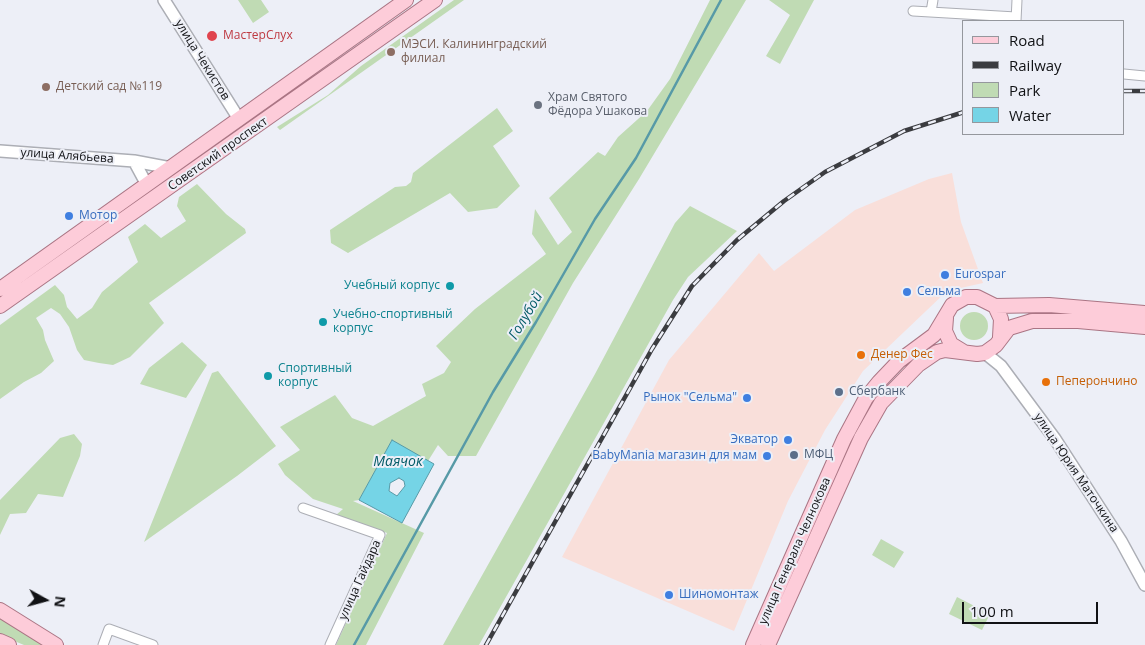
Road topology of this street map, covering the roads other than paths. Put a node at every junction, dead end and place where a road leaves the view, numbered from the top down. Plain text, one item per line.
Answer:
1 (164, 0) edge
2 (406, 0) edge
3 (435, 0) edge
4 (932, 0) edge
5 (1017, 0) edge
6 (913, 11) dead end
7 (931, 12) junction
8 (1016, 19) edge
9 (1125, 74) edge
10 (1145, 76) edge
11 (239, 120) junction
12 (0, 152) edge
13 (134, 161) junction
14 (171, 168) junction
15 (147, 185) junction
16 (0, 289) edge
17 (0, 306) edge
18 (995, 306) junction
19 (1145, 313) edge
20 (946, 318) junction
21 (1145, 327) edge
22 (994, 345) junction
23 (965, 353) junction
24 (303, 508) dead end
25 (811, 516) junction
26 (821, 527) junction
27 (1145, 585) edge
28 (0, 610) edge
29 (0, 642) edge
30 (9, 645) edge
31 (56, 645) edge
32 (103, 645) edge
33 (153, 645) edge
34 (330, 645) edge
35 (753, 645) edge
36 (768, 645) edge

1 - 11 street, улица Чекистов
2 - 11 main road, Советский проспект
3 - 17 main road, Советский проспект
4 - 7 street
5 - 8 street
6 - 7 street
7 - 8 street
9 - 10 street
11 - 14 main road, Советский проспект
12 - 13 street, улица Алябьева
13 - 14 street, улица Алябьева
13 - 15 street
14 - 15 main road, Советский проспект
15 - 16 main road, Советский проспект
18 - 19 main road, улица Генерала Челнокова
18 - 20 main road, улица Генерала Челнокова
18 - 22 main road
20 - 23 main road
20 - 25 main road, улица Генерала Челнокова
21 - 22 main road
22 - 23 main road, улица Генерала Челнокова
22 - 27 street, улица Юрия Маточкина
23 - 26 main road, улица Генерала Челнокова
24 - 34 street, улица Гайдара
25 - 26 main road
25 - 35 main road, улица Генерала Челнокова
26 - 36 main road, улица Генерала Челнокова
28 - 31 main road
29 - 30 main road
32 - 33 street

